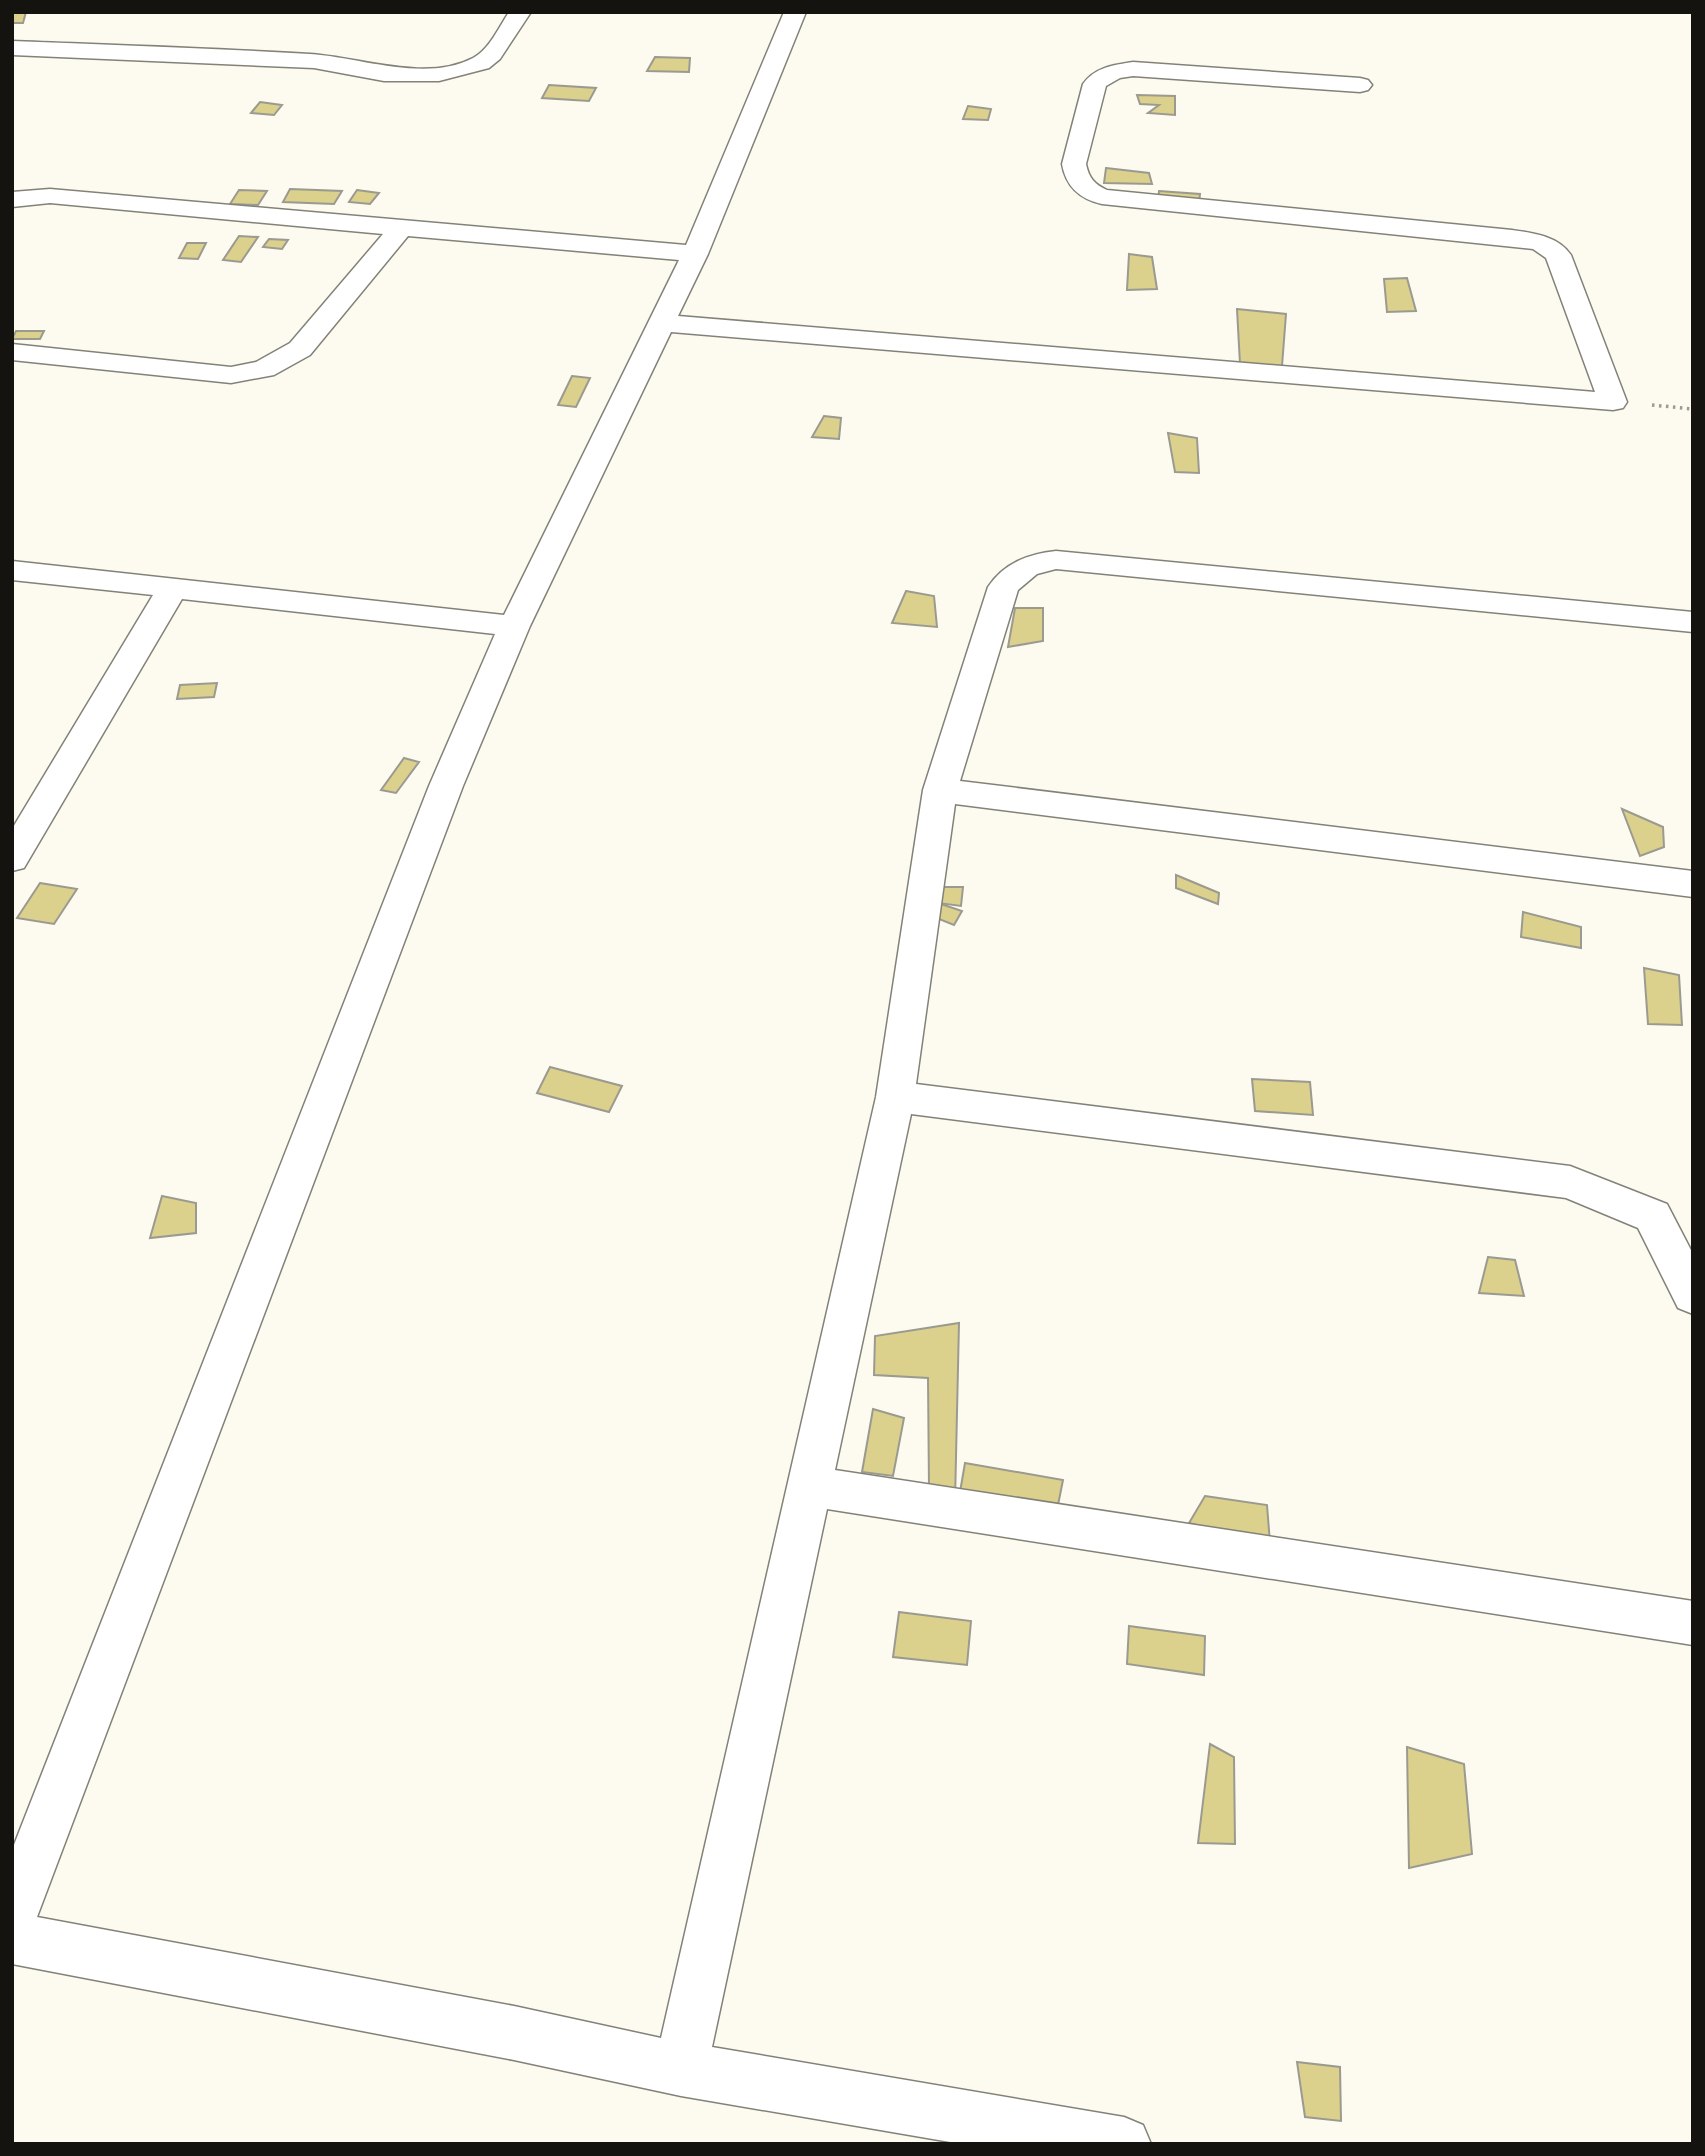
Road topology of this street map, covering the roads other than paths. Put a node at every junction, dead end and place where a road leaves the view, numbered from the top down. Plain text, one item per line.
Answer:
1 (520, 12) edge
2 (795, 12) edge
3 (12, 48) edge
4 (1360, 85) dead end
5 (12, 200) edge
6 (402, 227) junction
7 (695, 254) junction
8 (662, 323) junction
9 (12, 352) edge
10 (12, 570) edge
11 (172, 589) junction
12 (1693, 622) edge
13 (514, 626) junction
14 (940, 790) junction
15 (12, 859) edge
16 (1693, 884) edge
17 (895, 1097) junction
18 (1693, 1296) edge
19 (809, 1486) junction
20 (1693, 1623) edge
21 (12, 1916) edge
22 (12, 1938) edge
23 (681, 2068) junction
24 (1124, 2144) edge

1 - 3 street
2 - 7 street
4 - 8 street
5 - 6 street
6 - 7 street
6 - 9 street
7 - 8 street
8 - 13 street
10 - 11 street
11 - 13 street
11 - 15 street
12 - 14 street
13 - 21 street
14 - 16 street
14 - 17 street
17 - 18 street
17 - 19 street
19 - 20 street
19 - 23 street
22 - 23 street
23 - 24 street

